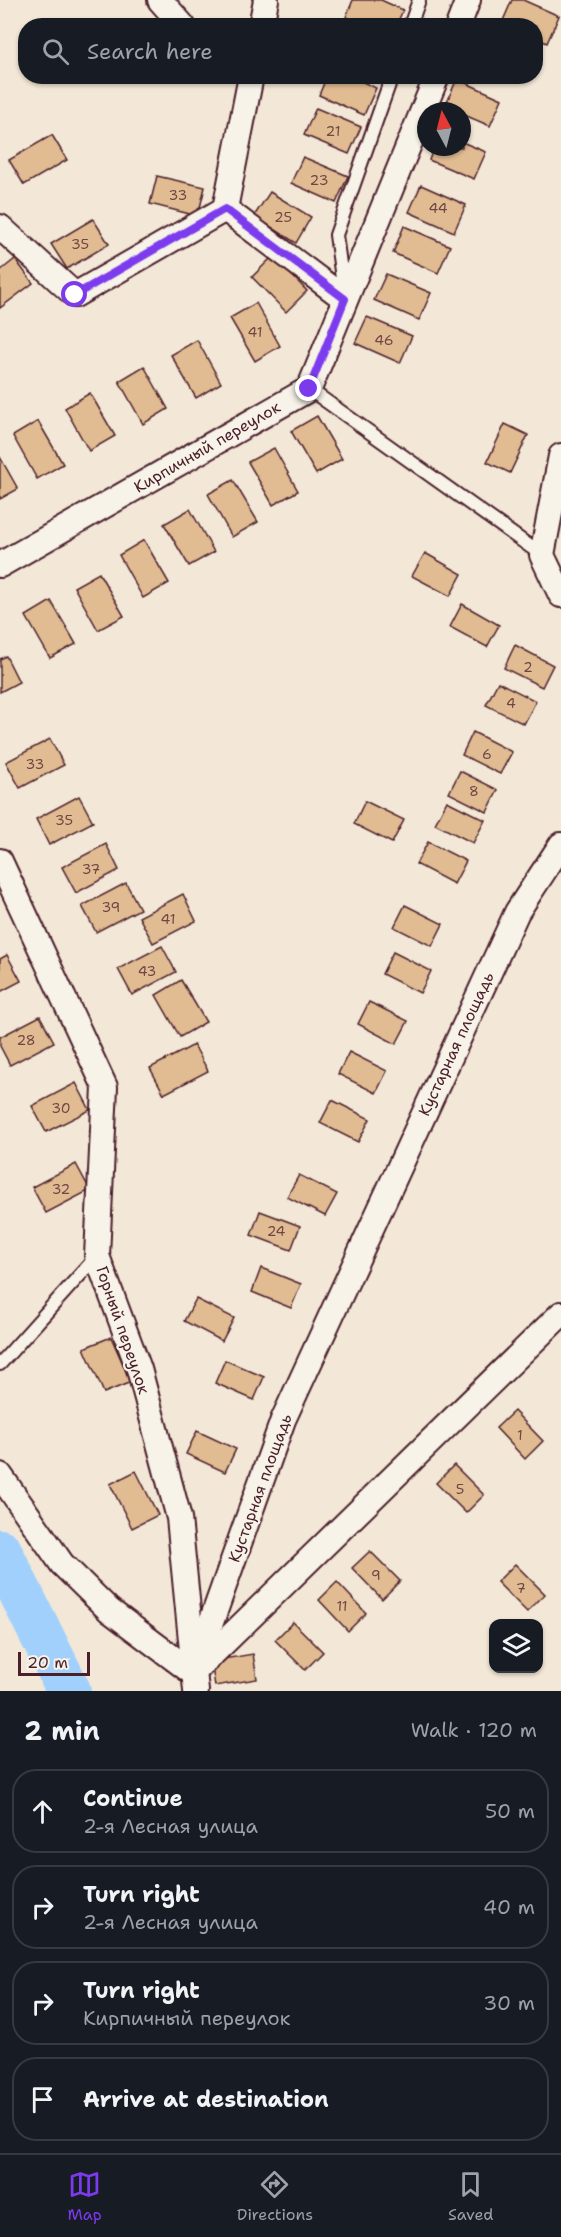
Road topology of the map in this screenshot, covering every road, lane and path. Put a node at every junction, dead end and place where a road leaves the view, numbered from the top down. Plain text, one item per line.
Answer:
1 (160, 0) edge
2 (266, 0) edge
3 (419, 0) edge
4 (468, 0) edge
5 (176, 18) edge
6 (263, 18) edge
7 (413, 18) edge
8 (461, 18) edge
9 (389, 84) edge
10 (434, 84) edge
11 (249, 86) edge
12 (225, 209) junction
13 (0, 227) edge
14 (345, 299) junction
15 (309, 389) junction
16 (561, 456) edge
17 (557, 498) edge
18 (542, 555) junction
19 (0, 565) edge
20 (561, 595) edge
21 (561, 845) edge
22 (0, 861) edge
23 (98, 1256) junction
24 (561, 1314) edge
25 (0, 1364) edge
26 (0, 1475) edge
27 (195, 1682) edge

1 - 5 street
2 - 6 street
3 - 7 lane
4 - 8 street
9 - 14 lane
10 - 14 street
11 - 12 street
12 - 13 street
12 - 14 street
14 - 15 street
15 - 18 lane
15 - 19 street, Кирпичный переулок
16 - 17 street
17 - 18 street
18 - 20 street
21 - 27 street, Кустарная площадь
22 - 23 street, Горный переулок
23 - 25 lane
23 - 27 street, Горный переулок
24 - 27 street
26 - 27 street

